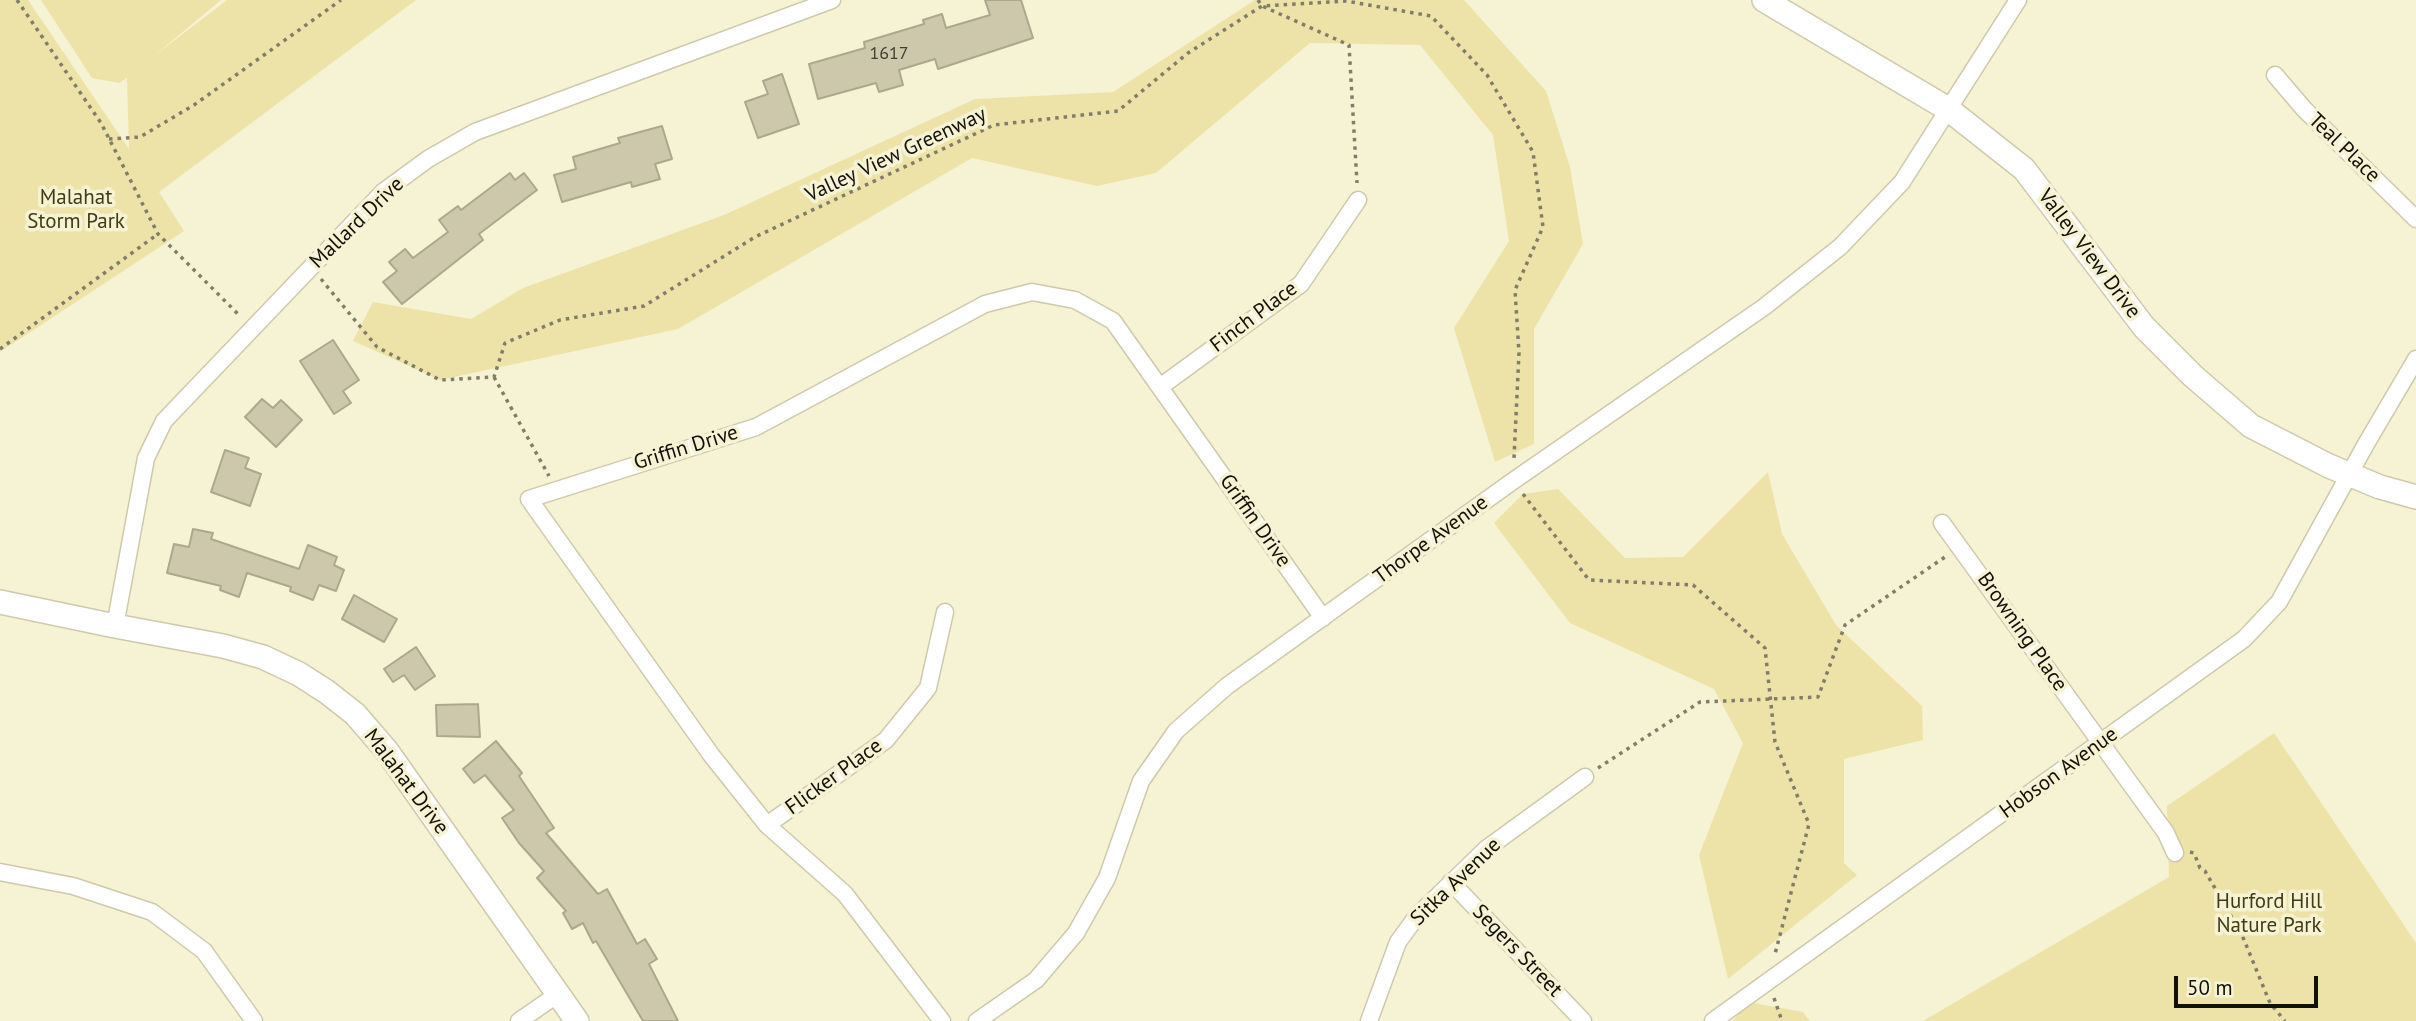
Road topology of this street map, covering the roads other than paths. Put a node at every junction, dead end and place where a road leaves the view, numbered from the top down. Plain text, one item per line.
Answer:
1 (832, 0) edge
2 (1764, 0) edge
3 (2018, 0) edge
4 (2275, 75) dead end
5 (1948, 109) junction
6 (1358, 200) road end
7 (2416, 219) edge
8 (2416, 359) edge
9 (1160, 387) junction
10 (2349, 474) junction
11 (2416, 497) edge
12 (1942, 523) dead end
13 (0, 602) edge
14 (945, 612) dead end
15 (1324, 618) junction
16 (115, 626) junction
17 (2101, 743) junction
18 (1585, 777) road end
19 (767, 825) junction
20 (2175, 853) road end
21 (0, 872) edge
22 (1451, 882) junction
23 (558, 994) junction
24 (254, 1021) edge
25 (519, 1021) edge
26 (577, 1021) edge
27 (942, 1021) edge
28 (977, 1021) edge
29 (1370, 1021) edge
30 (1583, 1021) edge
31 (1713, 1021) edge

1 - 16 street, Mallard Drive
2 - 5 street, Valley View Drive
3 - 5 street
4 - 7 street, Teal Place
5 - 10 street, Valley View Drive
5 - 15 street, Thorpe Avenue
6 - 9 street, Finch Place
8 - 10 street, Hobson Avenue
9 - 15 street, Griffin Drive
9 - 19 street, Griffin Drive
10 - 11 street, Valley View Drive
10 - 17 street, Hobson Avenue
12 - 17 street, Browning Place
13 - 16 street, Malahat Drive
14 - 19 street, Flicker Place
15 - 28 street, Thorpe Avenue
16 - 23 street, Malahat Drive
17 - 20 street, Browning Place
17 - 31 street, Hobson Avenue
18 - 22 street, Sitka Avenue
19 - 27 street, Griffin Drive
21 - 24 street
22 - 29 street, Sitka Avenue
22 - 30 street, Segers Street
23 - 25 street
23 - 26 street, Malahat Drive

